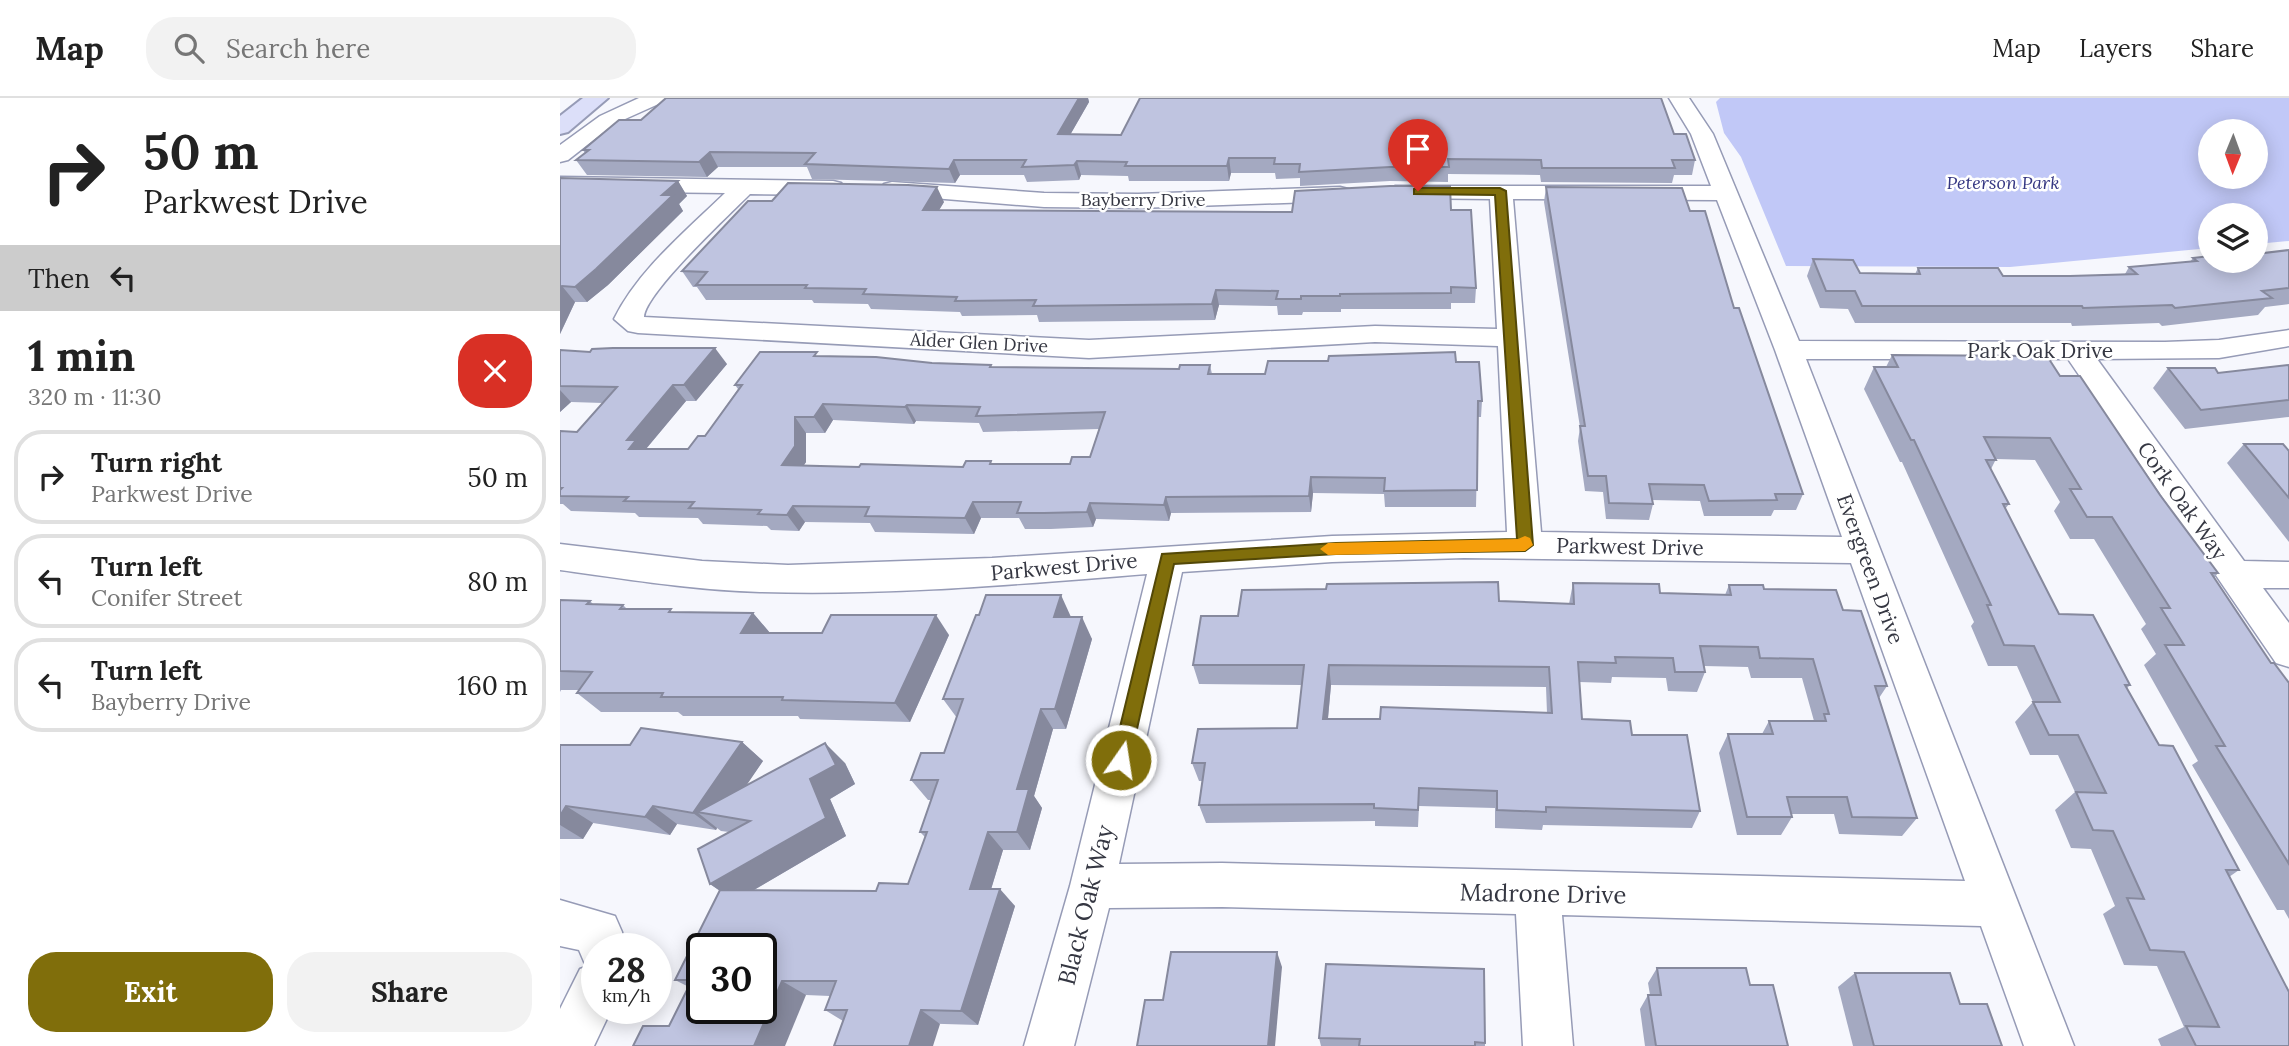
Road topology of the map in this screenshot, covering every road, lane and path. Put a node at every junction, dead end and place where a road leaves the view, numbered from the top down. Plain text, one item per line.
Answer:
1 (597, 98) edge
2 (656, 98) edge
3 (1679, 98) edge
4 (560, 127) edge
5 (560, 155) edge
6 (560, 184) edge
7 (745, 186) junction
8 (1500, 191) junction
9 (1727, 193) junction
10 (1510, 338) junction
11 (2289, 338) edge
12 (1789, 350) junction
13 (2076, 351) junction
14 (1525, 545) junction
15 (1863, 550) junction
16 (560, 557) edge
17 (1168, 558) junction
18 (2233, 574) junction
19 (2289, 575) edge
20 (2289, 652) edge
21 (1092, 886) junction
22 (1538, 895) junction
23 (1994, 904) junction
24 (560, 923) edge
25 (599, 933) edge
26 (581, 1019) edge
27 (568, 1046) edge
28 (1049, 1046) edge
29 (1548, 1046) edge
30 (2049, 1046) edge

1 - 4 main road
2 - 5 street
3 - 9 street, Evergreen Drive
6 - 7 street, Bayberry Drive
7 - 8 street, Bayberry Drive
7 - 10 street, Alder Glen Drive
8 - 9 street, Bayberry Drive
8 - 10 street
9 - 12 street, Evergreen Drive
10 - 14 street
11 - 13 street, Park Oak Drive
12 - 13 street, Park Oak Drive
12 - 15 street, Evergreen Drive
13 - 18 street, Cork Oak Way
14 - 15 street, Parkwest Drive
14 - 17 street, Parkwest Drive
15 - 23 street, Evergreen Drive
16 - 17 street, Parkwest Drive
17 - 21 street, Black Oak Way
18 - 19 street
18 - 20 street, Cork Oak Way
21 - 22 street, Madrone Drive
21 - 28 street, Black Oak Way
22 - 23 street, Madrone Drive
22 - 29 street
23 - 30 street, Evergreen Drive
24 - 25 street
26 - 27 street

